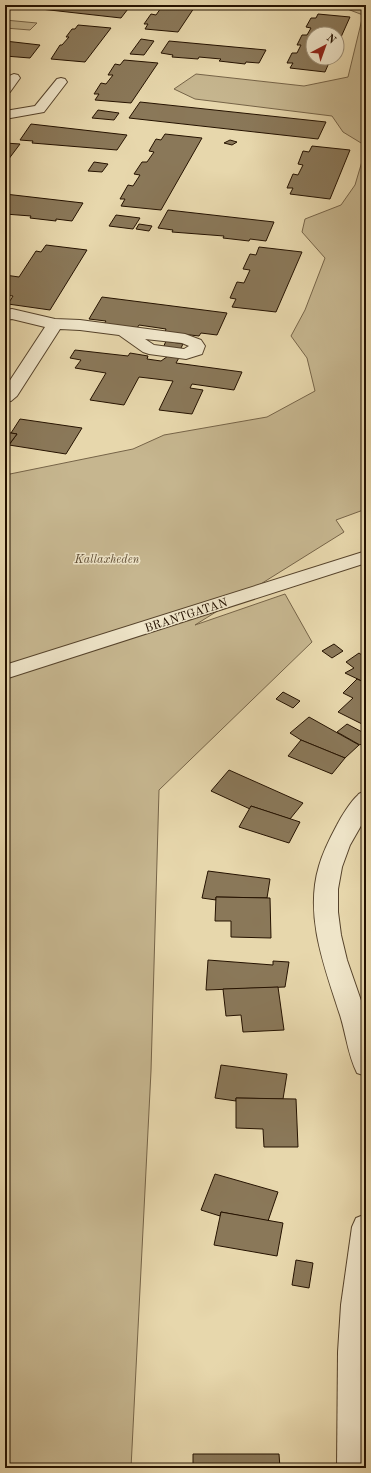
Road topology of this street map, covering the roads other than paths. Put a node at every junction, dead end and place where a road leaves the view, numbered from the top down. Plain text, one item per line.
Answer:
1 (14, 78) dead end
2 (61, 82) dead end
3 (5, 89) edge
4 (5, 115) edge
5 (5, 315) edge
6 (55, 324) junction
7 (124, 331) dead end
8 (5, 397) edge
9 (366, 557) edge
10 (5, 672) edge
11 (366, 800) edge
12 (366, 1065) edge
13 (366, 1227) edge
14 (359, 1403) edge
15 (353, 1468) edge

1 - 3 street
2 - 4 street
5 - 6 street
6 - 7 street
6 - 8 street
9 - 10 street, BRANTGATAN
11 - 12 street
13 - 14 street
14 - 15 street

